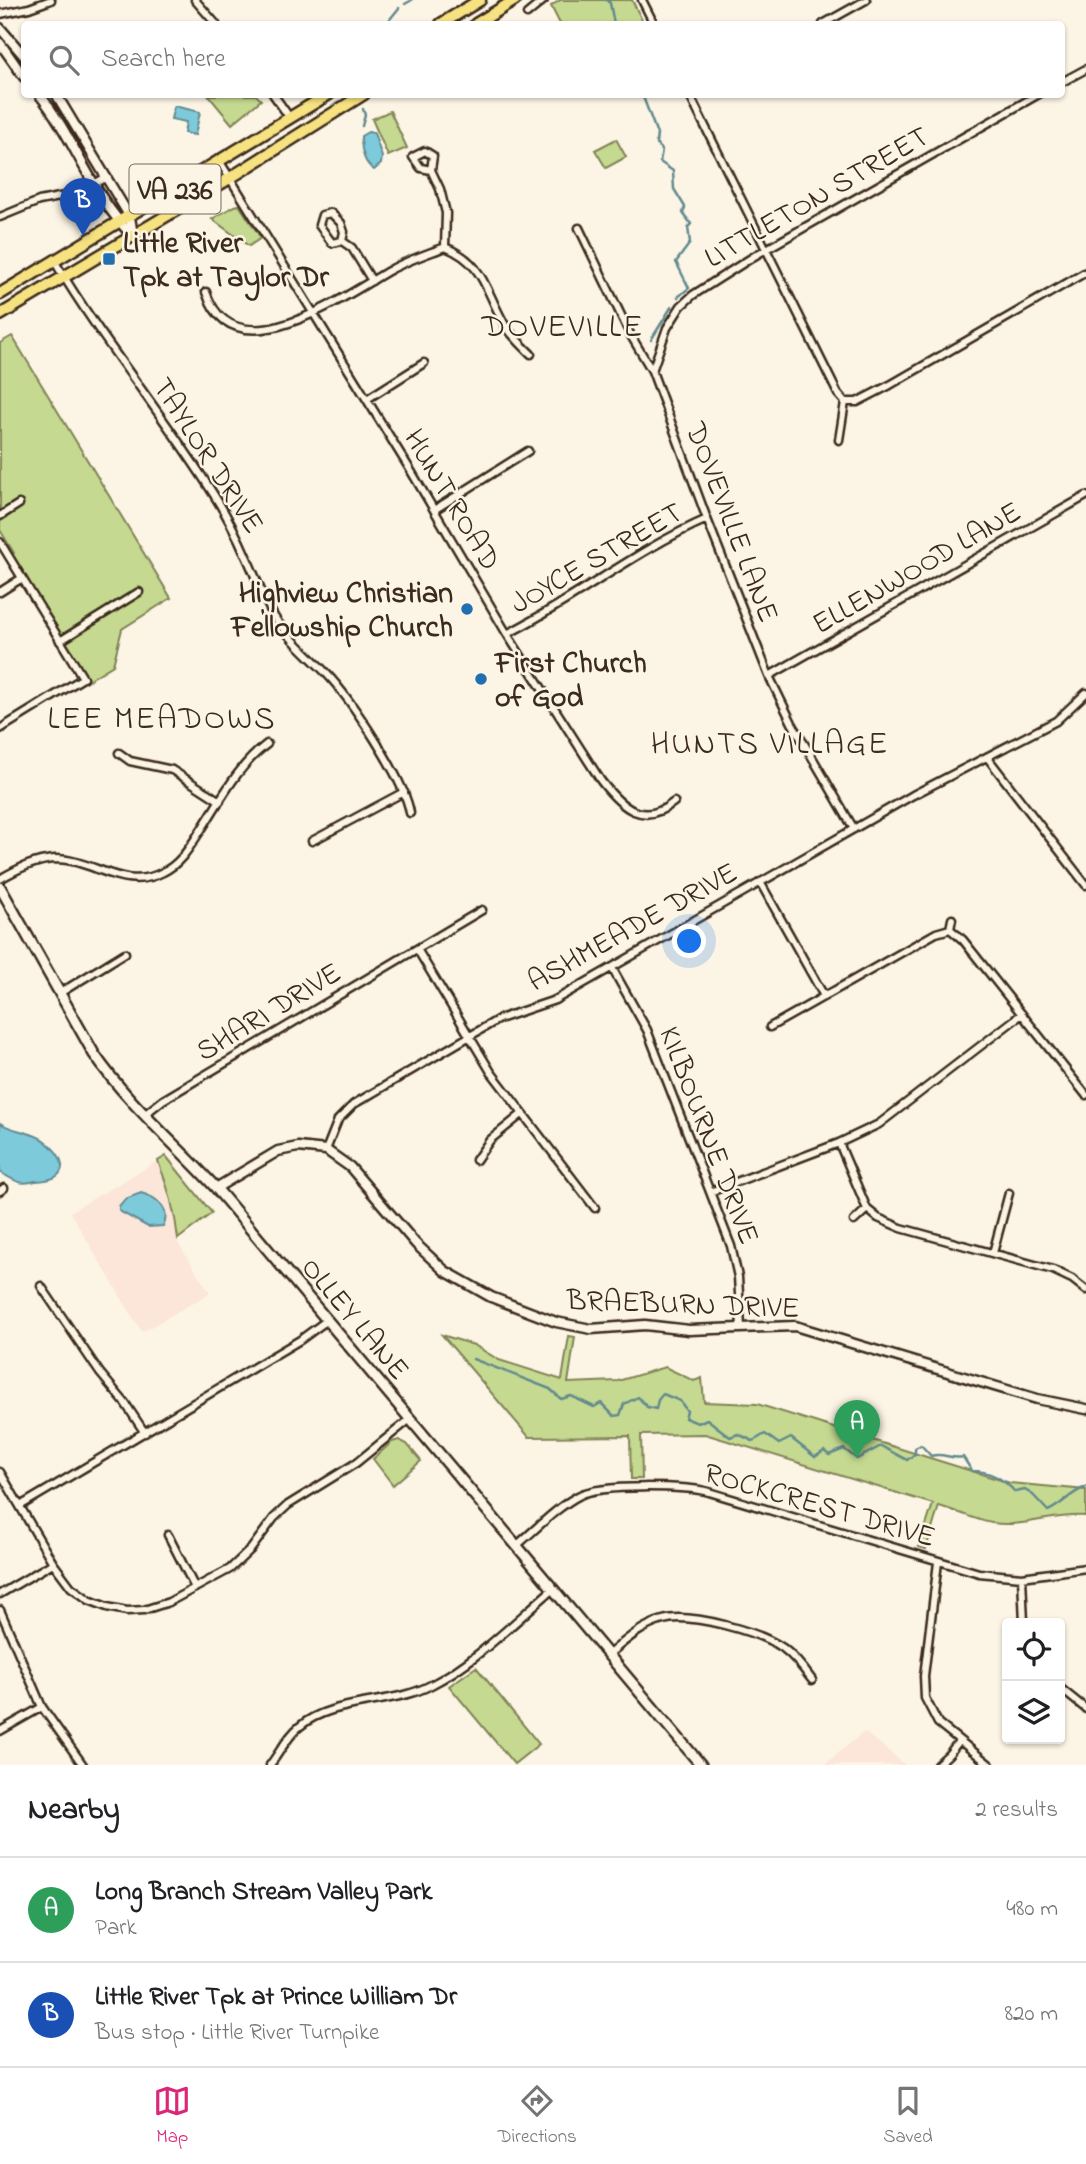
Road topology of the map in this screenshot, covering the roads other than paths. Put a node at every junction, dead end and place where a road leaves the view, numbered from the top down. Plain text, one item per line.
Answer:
1 (51, 0) edge
2 (195, 0) edge
3 (480, 0) edge
4 (515, 0) edge
5 (544, 0) edge
6 (642, 0) edge
7 (866, 0) edge
8 (0, 14) edge
9 (527, 14) dead end
10 (213, 21) edge
11 (446, 21) edge
12 (481, 21) edge
13 (652, 21) edge
14 (828, 21) edge
15 (0, 28) edge
16 (0, 43) edge
17 (21, 52) edge
18 (1086, 69) edge
19 (21, 72) edge
20 (1065, 80) edge
21 (42, 98) edge
22 (58, 98) edge
23 (276, 98) edge
24 (323, 98) edge
25 (358, 98) edge
26 (690, 98) edge
27 (1032, 98) edge
28 (291, 118) junction
29 (220, 162) junction
30 (431, 170) dead end
31 (107, 177) junction
32 (230, 178) junction
33 (95, 183) junction
34 (0, 217) edge
35 (130, 217) junction
36 (120, 223) junction
37 (579, 228) dead end
38 (133, 236) junction
39 (342, 241) junction
40 (445, 247) junction
41 (766, 250) junction
42 (55, 262) junction
43 (1086, 272) edge
44 (64, 278) junction
45 (372, 281) junction
46 (206, 292) dead end
47 (0, 294) edge
48 (314, 312) junction
49 (0, 315) edge
50 (531, 355) dead end
51 (424, 363) dead end
52 (652, 371) junction
53 (367, 399) junction
54 (845, 402) junction
55 (839, 440) dead end
56 (528, 451) dead end
57 (1086, 496) edge
58 (19, 505) dead end
59 (434, 509) junction
60 (0, 516) edge
61 (707, 519) junction
62 (0, 541) edge
63 (22, 578) junction
64 (0, 592) edge
65 (139, 592) dead end
66 (507, 634) junction
67 (60, 641) junction
68 (769, 677) junction
69 (1086, 693) edge
70 (1079, 700) junction
71 (1086, 707) edge
72 (0, 729) edge
73 (267, 744) dead end
74 (119, 753) dead end
75 (987, 757) junction
76 (404, 792) junction
77 (220, 801) junction
78 (674, 802) dead end
79 (410, 813) dead end
80 (854, 829) junction
81 (312, 841) dead end
82 (0, 879) edge
83 (760, 883) junction
84 (1086, 885) edge
85 (0, 887) edge
86 (482, 910) dead end
87 (952, 919) dead end
88 (950, 929) junction
89 (417, 949) junction
90 (125, 953) dead end
91 (612, 968) junction
92 (60, 993) junction
93 (824, 996) junction
94 (1022, 1014) junction
95 (770, 1027) dead end
96 (468, 1036) junction
97 (1086, 1096) edge
98 (522, 1114) junction
99 (144, 1115) junction
100 (839, 1143) junction
101 (326, 1150) junction
102 (476, 1160) dead end
103 (216, 1188) junction
104 (710, 1192) junction
105 (1009, 1193) dead end
106 (596, 1208) dead end
107 (867, 1209) junction
108 (854, 1221) dead end
109 (993, 1253) junction
110 (41, 1286) dead end
111 (1086, 1290) edge
112 (326, 1321) junction
113 (741, 1327) junction
114 (1086, 1409) edge
115 (410, 1420) junction
116 (145, 1433) junction
117 (0, 1472) edge
118 (20, 1506) junction
119 (167, 1535) dead end
120 (516, 1546) junction
121 (938, 1562) junction
122 (53, 1563) junction
123 (1086, 1568) edge
124 (1022, 1577) junction
125 (195, 1588) junction
126 (553, 1590) junction
127 (0, 1594) edge
128 (0, 1610) edge
129 (1024, 1618) edge
130 (3, 1630) edge
131 (608, 1655) junction
132 (812, 1680) dead end
133 (1065, 1692) edge
134 (42, 1707) junction
135 (1086, 1709) edge
136 (0, 1731) edge
137 (959, 1741) junction
138 (83, 1765) edge
139 (270, 1765) edge
140 (701, 1765) edge
141 (937, 1765) edge
142 (990, 1765) edge

1 - 8 street
2 - 10 street
3 - 11 main road
4 - 12 main road
5 - 9 street
6 - 13 street
7 - 14 street
15 - 17 street
16 - 19 street
18 - 20 street
21 - 33 street
22 - 31 street
23 - 28 street
24 - 28 main road, VA 236
25 - 32 main road, VA 236
26 - 41 street
27 - 41 street, LITTLETON STREET
28 - 29 main road, VA 236
29 - 32 street, HUNT ROAD
29 - 35 main road, VA 236
30 - 40 street
31 - 33 street
31 - 35 street
32 - 38 main road, VA 236
32 - 48 street, HUNT ROAD
33 - 34 street
33 - 36 street
35 - 36 main road, VA 236
35 - 38 street
36 - 38 street
36 - 42 main road, VA 236
37 - 52 street, DOVEVILLE LANE
38 - 44 main road, VA 236
39 - 39 street
39 - 45 street
40 - 45 street
40 - 50 street
41 - 52 street, LITTLETON STREET
41 - 54 street
42 - 44 street, TAYLOR DRIVE
42 - 47 main road, VA 236
43 - 54 street
44 - 49 main road, VA 236
44 - 76 street, TAYLOR DRIVE
45 - 48 street
46 - 48 street
48 - 53 street, HUNT ROAD
51 - 53 street
52 - 61 street, DOVEVILLE LANE
53 - 59 street, HUNT ROAD
54 - 55 street
56 - 59 street
57 - 68 street, ELLENWOOD LANE
58 - 60 street
59 - 66 street, HUNT ROAD
61 - 66 street, JOYCE STREET
61 - 68 street, DOVEVILLE LANE
62 - 63 street
63 - 64 street
63 - 67 street
65 - 67 street
66 - 78 street, HUNT ROAD
67 - 72 street
68 - 80 street, DOVEVILLE LANE
69 - 70 street, ASHMEADE DRIVE
70 - 71 street
70 - 75 street, ASHMEADE DRIVE
73 - 77 street
74 - 77 street
75 - 80 street, ASHMEADE DRIVE
75 - 84 street
76 - 79 street, TAYLOR DRIVE
76 - 81 street
77 - 82 street
80 - 83 street, ASHMEADE DRIVE
83 - 91 street, ASHMEADE DRIVE
83 - 93 street
85 - 92 main road, OLLEY LANE
86 - 89 street, SHARI DRIVE
87 - 88 street
88 - 93 street
88 - 94 street
89 - 96 street
89 - 99 street, SHARI DRIVE
90 - 92 street
91 - 96 street, ASHMEADE DRIVE
91 - 104 street, KILBOURNE DRIVE
92 - 99 main road, OLLEY LANE
93 - 95 street
94 - 97 street
94 - 100 street
96 - 98 street
96 - 101 street, ASHMEADE DRIVE
98 - 102 street
98 - 106 street
99 - 103 main road, OLLEY LANE
100 - 104 street
100 - 107 street
101 - 103 street
101 - 113 street, BRAEBURN DRIVE
103 - 112 main road, OLLEY LANE
104 - 113 street, KILBOURNE DRIVE
105 - 109 street
107 - 108 street
107 - 109 street
109 - 111 street
110 - 116 street
112 - 115 main road, OLLEY LANE
112 - 116 street
113 - 114 street, BRAEBURN DRIVE
115 - 120 main road, OLLEY LANE
115 - 125 street
116 - 118 street
117 - 118 street
118 - 122 street
119 - 125 street
120 - 121 street, ROCKCREST DRIVE
120 - 126 main road, OLLEY LANE
121 - 124 street, ROCKCREST DRIVE
121 - 137 street
122 - 125 street
122 - 127 street
123 - 124 street, ROCKCREST DRIVE
124 - 129 street
126 - 131 main road, OLLEY LANE
126 - 139 street
128 - 130 street
130 - 134 street
131 - 132 street
131 - 140 main road, OLLEY LANE
133 - 135 street
134 - 136 street
134 - 138 street
137 - 141 street
137 - 142 street

